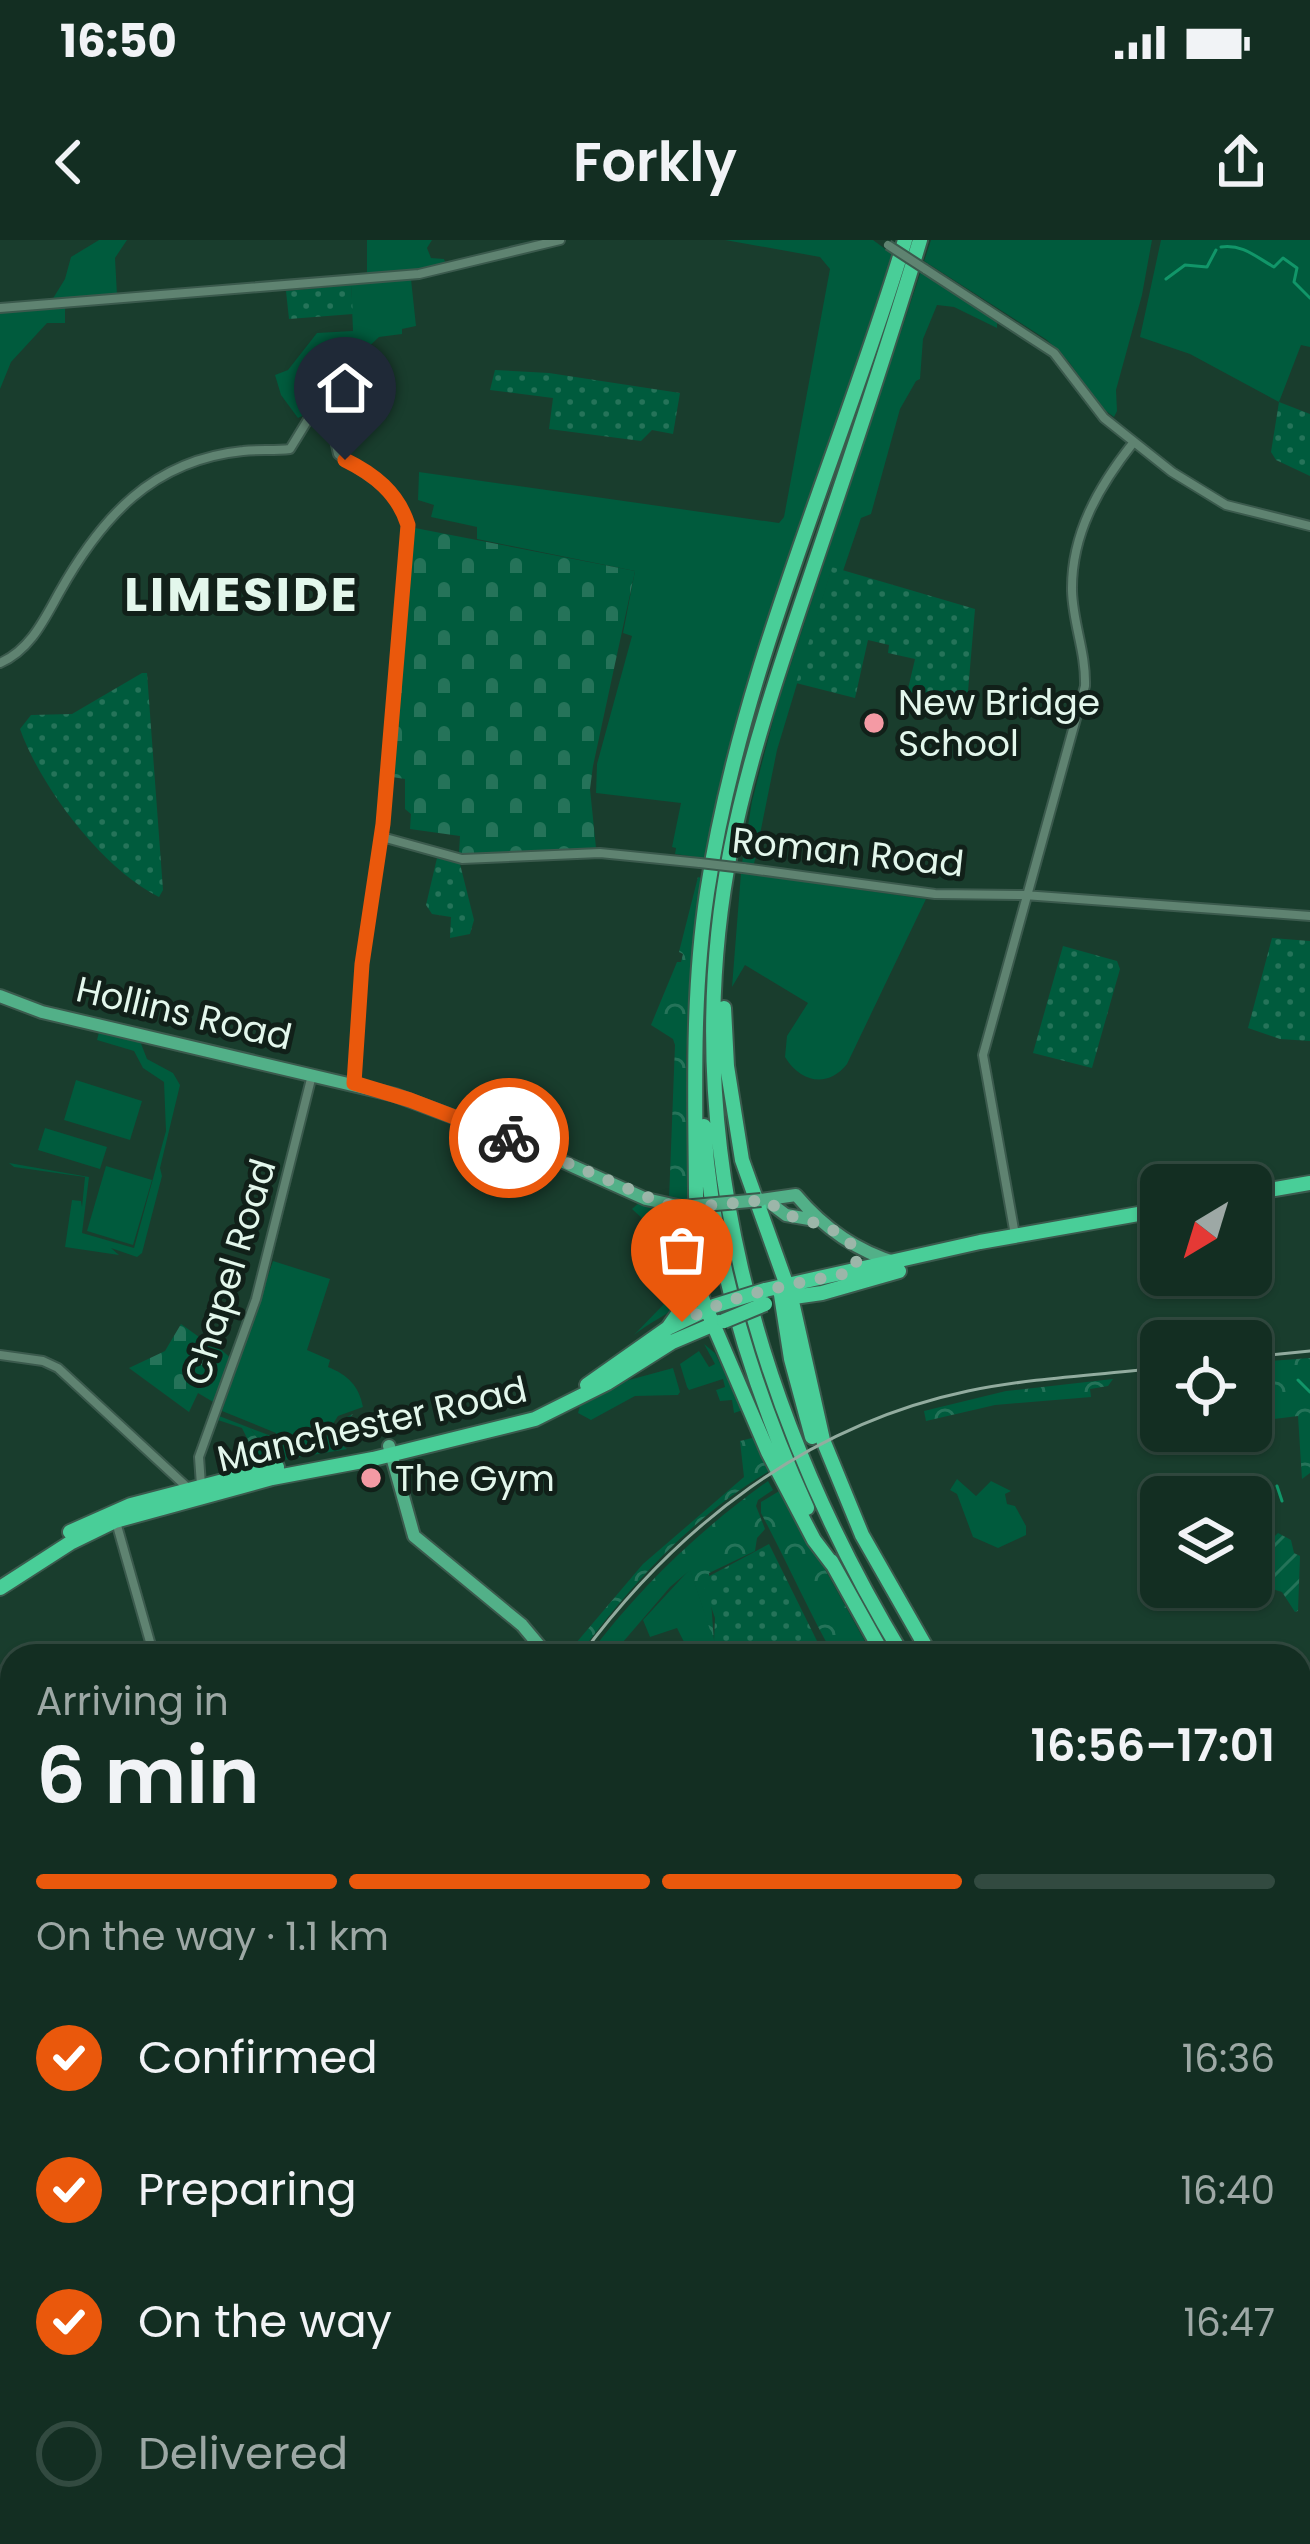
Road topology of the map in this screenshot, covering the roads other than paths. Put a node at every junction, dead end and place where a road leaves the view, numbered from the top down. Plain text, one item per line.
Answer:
1 (560, 240) edge
2 (905, 240) edge
3 (920, 240) edge
4 (884, 243) edge
5 (0, 308) edge
6 (1133, 442) junction
7 (1310, 526) edge
8 (0, 663) edge
9 (382, 837) junction
10 (707, 893) junction
11 (1028, 897) junction
12 (1310, 916) edge
13 (718, 949) junction
14 (0, 996) edge
15 (313, 1073) junction
16 (354, 1083) junction
17 (1310, 1183) edge
18 (1272, 1189) edge
19 (786, 1195) junction
20 (763, 1200) junction
21 (802, 1203) junction
22 (787, 1213) junction
23 (1140, 1214) edge
24 (817, 1220) junction
25 (1016, 1237) junction
26 (961, 1250) junction
27 (778, 1258) junction
28 (870, 1263) junction
29 (806, 1280) junction
30 (696, 1292) junction
31 (778, 1293) junction
32 (822, 1293) junction
33 (715, 1315) junction
34 (790, 1318) junction
35 (668, 1328) junction
36 (691, 1334) junction
37 (719, 1345) junction
38 (0, 1355) edge
39 (557, 1406) junction
40 (390, 1450) junction
41 (168, 1471) junction
42 (196, 1492) junction
43 (167, 1495) junction
44 (113, 1517) junction
45 (833, 1565) junction
46 (0, 1577) edge
47 (0, 1588) edge
48 (150, 1644) edge
49 (538, 1644) edge
50 (877, 1644) edge
51 (896, 1644) edge
52 (914, 1644) edge
53 (924, 1644) edge

1 - 5 street
2 - 10 highway
3 - 13 highway
4 - 6 street, bridge
6 - 7 street
6 - 11 street
8 - 9 street
9 - 11 street, Roman Road, bridge
9 - 16 street
10 - 30 highway
10 - 45 highway
11 - 12 street, Roman Road
11 - 25 street
13 - 27 highway
13 - 51 highway
14 - 15 main road, Hollins Road
15 - 16 main road, Hollins Road
15 - 42 street, Chapel Road
16 - 20 main road, Hollins Road, bridge
17 - 18 highway
19 - 20 main road, Hollins Road
19 - 21 main road
19 - 22 main road
20 - 22 main road
21 - 22 main road
21 - 24 main road
22 - 24 main road
23 - 25 highway
24 - 28 main road
25 - 26 highway
26 - 28 highway, Manchester Road
26 - 28 highway, Manchester Road
27 - 29 highway
27 - 31 highway
28 - 29 highway, Manchester Road
28 - 32 highway, Manchester Road
29 - 31 highway, Manchester Road
30 - 33 highway
30 - 35 highway
31 - 32 highway, Manchester Road
31 - 33 highway, Manchester Road, bridge
31 - 33 highway, Manchester Road, bridge
31 - 34 highway
31 - 34 highway
32 - 34 highway
33 - 35 highway, Manchester Road
33 - 36 highway, Manchester Road
33 - 37 highway
34 - 52 highway
34 - 53 highway
35 - 39 highway, Manchester Road
36 - 37 highway
36 - 39 highway, Manchester Road
37 - 45 highway
38 - 41 street
39 - 40 highway, Manchester Road
39 - 40 highway, Manchester Road
40 - 42 highway, Manchester Road
40 - 42 highway, Manchester Road
40 - 49 main road
41 - 42 street
41 - 43 street
42 - 43 highway, Manchester Road
42 - 44 highway, Manchester Road
43 - 44 highway, Manchester Road
44 - 46 highway, Manchester Road
44 - 47 highway, Manchester Road
44 - 48 street
45 - 50 highway

